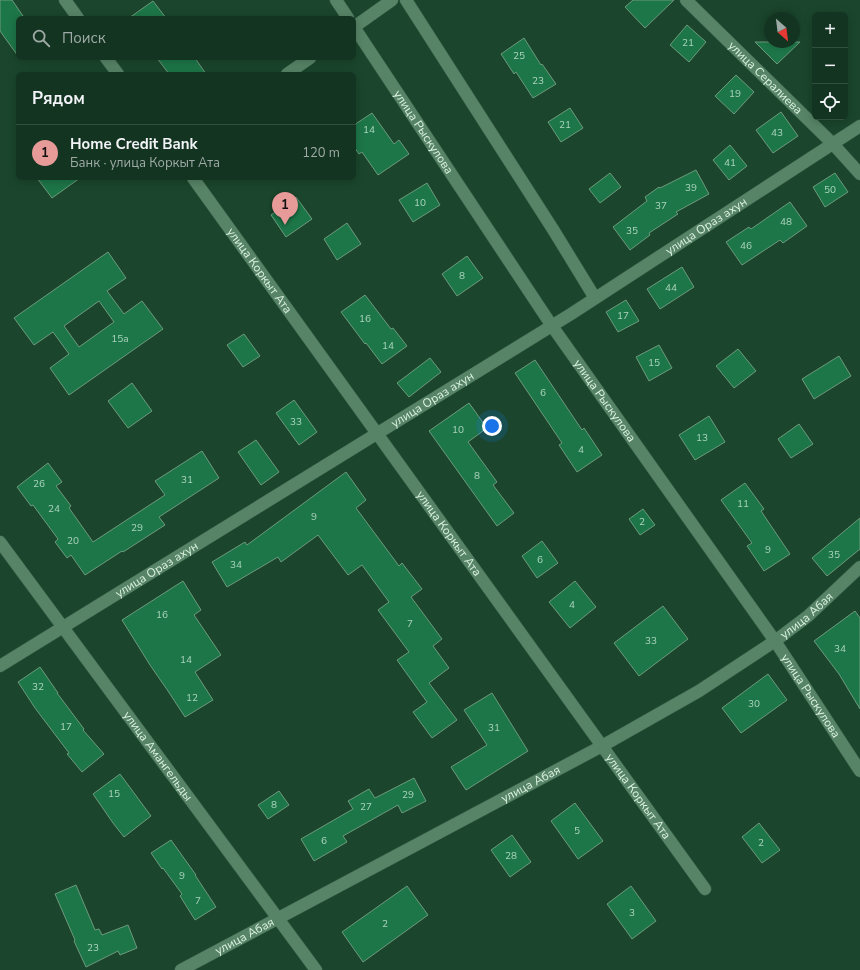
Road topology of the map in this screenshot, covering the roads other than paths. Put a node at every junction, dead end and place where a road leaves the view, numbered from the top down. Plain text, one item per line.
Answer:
1 (65, 0) edge
2 (336, 0) edge
3 (392, 0) edge
4 (406, 0) edge
5 (686, 0) edge
6 (77, 16) edge
7 (347, 16) edge
8 (356, 26) edge
9 (356, 30) edge
10 (108, 60) edge
11 (307, 60) edge
12 (116, 72) edge
13 (290, 72) edge
14 (860, 126) edge
15 (833, 144) junction
16 (860, 174) edge
17 (194, 180) edge
18 (595, 298) junction
19 (552, 326) junction
20 (377, 434) junction
21 (0, 542) edge
22 (860, 567) edge
23 (63, 628) junction
24 (775, 641) junction
25 (0, 666) edge
26 (602, 746) junction
27 (860, 771) edge
28 (705, 889) dead end
29 (277, 919) junction
30 (181, 970) edge
31 (316, 970) edge

1 - 6 street
2 - 7 street
3 - 8 street
4 - 18 street
5 - 15 street, улица Сералиева
9 - 19 street, улица Рыскулова
10 - 12 street
11 - 13 street
14 - 15 street, улица Ораз ахун
15 - 16 street, улица Сералиева
15 - 18 street, улица Ораз ахун
17 - 20 street, улица Коркыт Ата
18 - 19 street, улица Ораз ахун
19 - 20 street, улица Ораз ахун
19 - 24 street, улица Рыскулова
20 - 23 street, улица Ораз ахун
20 - 26 street, улица Коркыт Ата
21 - 23 street, улица Амангельды
22 - 24 street, улица Абая
23 - 25 street, улица Ораз ахун
23 - 29 street, улица Амангельды
24 - 26 street, улица Абая
24 - 27 street, улица Рыскулова
26 - 28 street, улица Коркыт Ата
26 - 29 street, улица Абая
29 - 30 street, улица Абая
29 - 31 street, улица Амангельды

